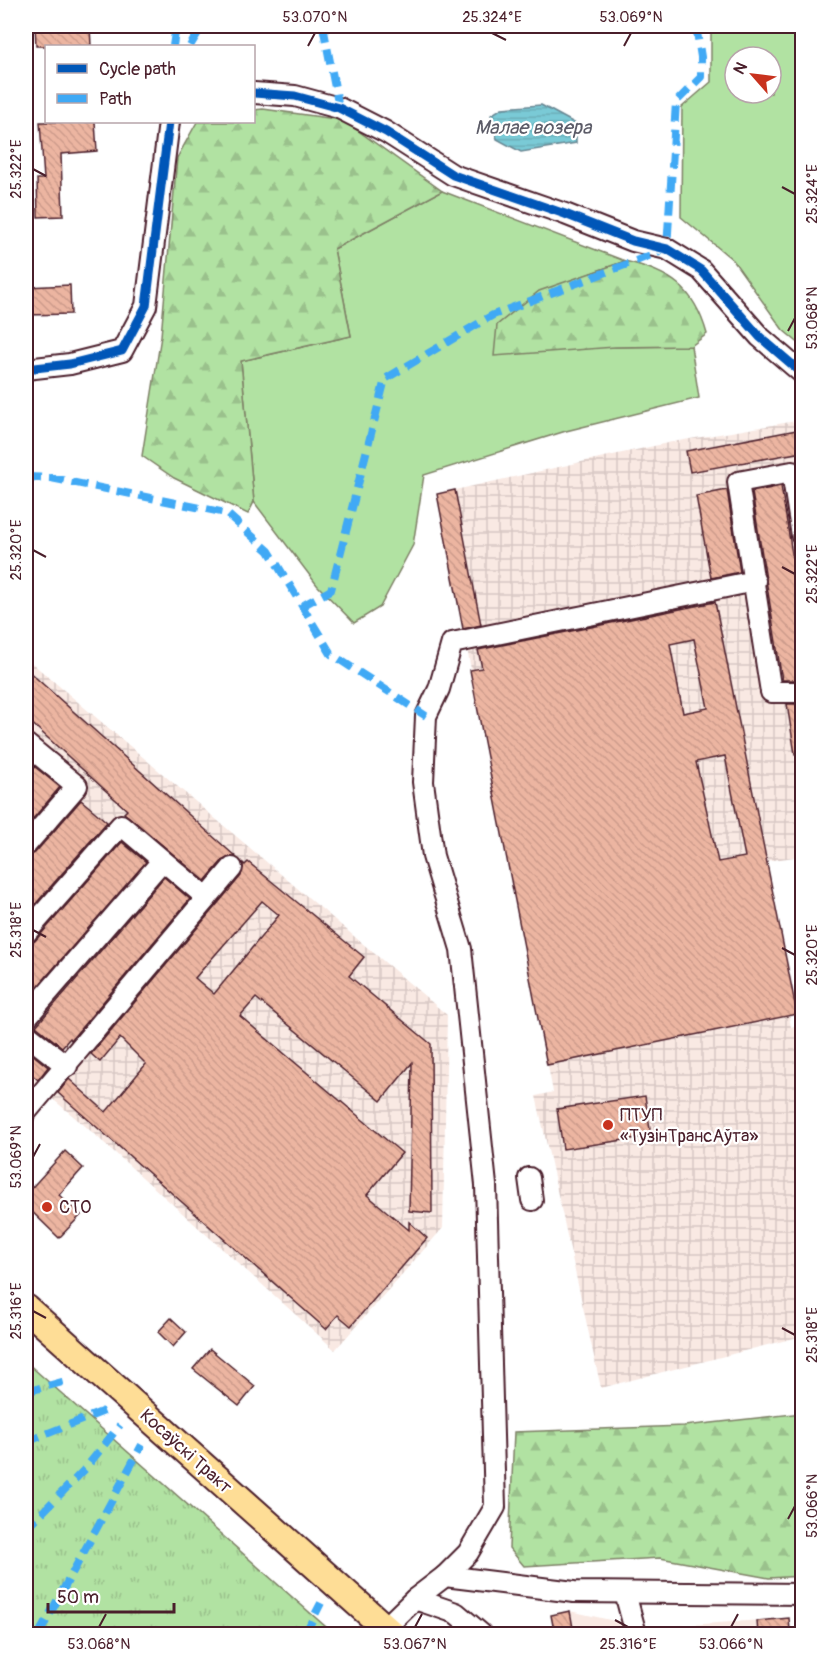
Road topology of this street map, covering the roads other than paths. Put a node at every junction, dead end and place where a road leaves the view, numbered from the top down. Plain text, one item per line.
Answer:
1 (255, 93) edge
2 (167, 129) edge
3 (26, 369) edge
4 (802, 373) edge
5 (802, 536) edge
6 (755, 581) junction
7 (802, 692) edge
8 (27, 747) edge
9 (26, 845) edge
10 (162, 861) junction
11 (231, 868) dead end
12 (207, 898) junction
13 (26, 933) edge
14 (26, 1018) edge
15 (26, 1034) edge
16 (67, 1066) junction
17 (26, 1112) edge
18 (529, 1178) dead end
19 (532, 1200) dead end
20 (26, 1308) edge
21 (445, 1576) junction
22 (625, 1593) junction
23 (802, 1594) edge
24 (415, 1599) junction
25 (388, 1631) edge
26 (482, 1635) edge
27 (636, 1635) edge

1 - 4 street
2 - 3 street
5 - 6 street
6 - 7 street
6 - 21 street
8 - 9 street
10 - 12 street
10 - 13 street
10 - 14 street
11 - 12 street
12 - 16 street
15 - 16 street
16 - 17 street
18 - 19 street
20 - 25 main road, Косаўскі Тракт
21 - 22 street
21 - 24 street
22 - 23 street
22 - 27 street
24 - 25 street
24 - 26 street

